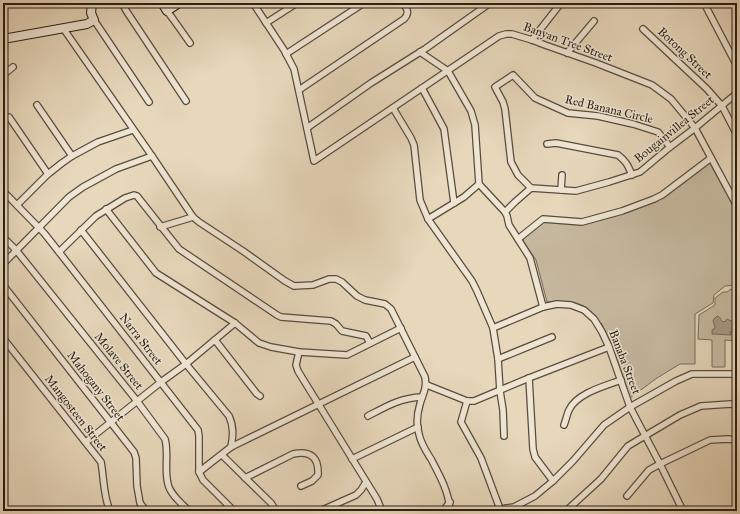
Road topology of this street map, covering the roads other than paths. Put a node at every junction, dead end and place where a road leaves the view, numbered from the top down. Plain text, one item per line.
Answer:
1 (92, 3) edge
2 (124, 3) edge
3 (162, 3) edge
4 (179, 3) edge
5 (253, 3) edge
6 (296, 3) edge
7 (364, 3) edge
8 (403, 3) edge
9 (490, 3) edge
10 (561, 3) edge
11 (704, 3) edge
12 (166, 11) junction
13 (94, 20) junction
14 (594, 21) dead end
15 (266, 23) junction
16 (62, 28) junction
17 (643, 29) dead end
18 (3, 39) edge
19 (532, 40) junction
20 (190, 43) dead end
21 (420, 52) junction
22 (567, 53) junction
23 (286, 54) junction
24 (737, 66) edge
25 (13, 67) dead end
26 (448, 71) junction
27 (3, 75) edge
28 (422, 88) junction
29 (299, 90) junction
30 (737, 93) edge
31 (186, 100) dead end
32 (150, 102) dead end
33 (37, 104) dead end
34 (722, 106) junction
35 (393, 108) junction
36 (3, 116) edge
37 (307, 128) junction
38 (695, 128) junction
39 (133, 130) junction
40 (737, 134) edge
41 (547, 144) dead end
42 (670, 147) junction
43 (72, 156) junction
44 (152, 156) junction
45 (711, 158) junction
46 (48, 174) junction
47 (562, 175) dead end
48 (632, 175) junction
49 (479, 184) junction
50 (531, 188) junction
51 (561, 190) junction
52 (3, 191) edge
53 (454, 203) junction
54 (17, 205) junction
55 (737, 206) edge
56 (106, 209) junction
57 (505, 212) junction
58 (193, 217) junction
59 (428, 219) junction
60 (38, 227) junction
61 (160, 227) junction
62 (81, 230) junction
63 (3, 237) edge
64 (518, 239) junction
65 (16, 250) junction
66 (59, 252) junction
67 (3, 264) edge
68 (3, 286) edge
69 (543, 307) junction
70 (235, 323) junction
71 (401, 328) junction
72 (493, 328) junction
73 (552, 337) dead end
74 (3, 338) edge
75 (215, 340) junction
76 (370, 343) junction
77 (609, 347) junction
78 (299, 352) junction
79 (415, 357) junction
80 (498, 359) junction
81 (186, 364) junction
82 (737, 374) edge
83 (529, 378) junction
84 (621, 380) junction
85 (161, 382) junction
86 (427, 385) junction
87 (500, 391) junction
88 (260, 396) dead end
89 (422, 397) junction
90 (137, 401) junction
91 (467, 401) junction
92 (319, 404) junction
93 (737, 405) edge
94 (630, 408) junction
95 (368, 416) dead end
96 (111, 423) junction
97 (564, 425) dead end
98 (418, 427) junction
99 (504, 436) dead end
100 (645, 436) junction
101 (737, 440) edge
102 (86, 442) junction
103 (231, 448) junction
104 (222, 455) junction
105 (352, 459) junction
106 (660, 464) junction
107 (199, 472) junction
108 (245, 478) junction
109 (553, 481) junction
110 (366, 482) junction
111 (301, 486) dead end
112 (627, 496) dead end
113 (450, 502) junction
114 (500, 510) edge
115 (110, 511) edge
116 (146, 511) edge
117 (189, 511) edge
118 (234, 511) edge
119 (276, 511) edge
120 (320, 511) edge
121 (382, 511) edge
122 (443, 511) edge
123 (450, 511) edge
124 (566, 511) edge
125 (683, 511) edge

1 - 13 street
2 - 31 street
3 - 12 street
4 - 12 street
5 - 15 street
6 - 15 street
7 - 23 street
8 - 29 street
9 - 21 street
10 - 19 street
11 - 24 street
12 - 20 street
13 - 16 street
13 - 32 street
14 - 22 street
15 - 23 street
16 - 18 street
16 - 39 street
17 - 34 street, Botong Street
19 - 22 street, Banyan Tree Street
19 - 26 street, Banyan Tree Street
21 - 26 street
21 - 37 street
22 - 38 street, Banyan Tree Street
23 - 29 street
25 - 27 street
26 - 28 street, Banyan Tree Street
26 - 49 street
28 - 35 street, Banyan Tree Street
28 - 53 street
29 - 37 street
30 - 34 street, Bougainvillea Street
33 - 43 street
34 - 38 street, Bougainvillea Street
34 - 40 street, Botong Street
35 - 37 street, Banyan Tree Street
35 - 59 street
36 - 46 street
38 - 42 street, Bougainvillea Street
38 - 45 street, Banyan Tree Street
39 - 43 street
39 - 44 street
41 - 48 street
42 - 48 street, Bougainvillea Street
42 - 50 street, Red Banana Circle
43 - 46 street
44 - 58 street
44 - 60 street
45 - 55 street, Banyan Tree Street
45 - 64 street
46 - 54 street
47 - 51 street
48 - 51 street, Bougainvillea Street
49 - 53 street
49 - 57 street
50 - 51 street, Bougainvillea Street
50 - 57 street
52 - 54 street, Narra Street
53 - 59 street
54 - 60 street, Narra Street
56 - 61 street
56 - 62 street
56 - 70 street
57 - 64 street
58 - 61 street
58 - 71 street
59 - 72 street
60 - 65 street
60 - 66 street, Narra Street
61 - 76 street
62 - 66 street
62 - 81 street
63 - 65 street, Molave Street
64 - 69 street
65 - 67 street
65 - 90 street, Molave Street
66 - 85 street, Narra Street
68 - 96 street, Mahogany Street
69 - 72 street, Banaba Street
69 - 77 street, Banaba Street
70 - 75 street
70 - 78 street
71 - 76 street
71 - 79 street
72 - 80 street
73 - 80 street
74 - 102 street, Mangosteen Street
75 - 81 street
75 - 88 street
76 - 78 street
77 - 83 street
77 - 84 street, Banaba Street
78 - 92 street
79 - 86 street
79 - 92 street
80 - 87 street
81 - 85 street
81 - 103 street
82 - 94 street
83 - 87 street
83 - 109 street
84 - 94 street, Banaba Street
84 - 97 street
85 - 90 street
85 - 107 street, Narra Street
86 - 89 street
86 - 91 street
87 - 91 street
87 - 99 street
89 - 95 street
89 - 98 street
90 - 96 street
90 - 117 street, Molave Street
91 - 114 street
92 - 103 street
92 - 105 street
93 - 100 street
94 - 100 street, Banaba Street
94 - 109 street
96 - 102 street
96 - 116 street, Mahogany Street
98 - 105 street
98 - 113 street
100 - 106 street, Banaba Street
100 - 124 street
101 - 106 street
102 - 115 street, Mangosteen Street
103 - 104 street
104 - 107 street
104 - 108 street
105 - 110 street
106 - 112 street
106 - 125 street, Banaba Street
107 - 118 street
108 - 111 street
108 - 119 street
109 - 114 street
110 - 120 street
110 - 121 street
113 - 122 street
113 - 123 street

